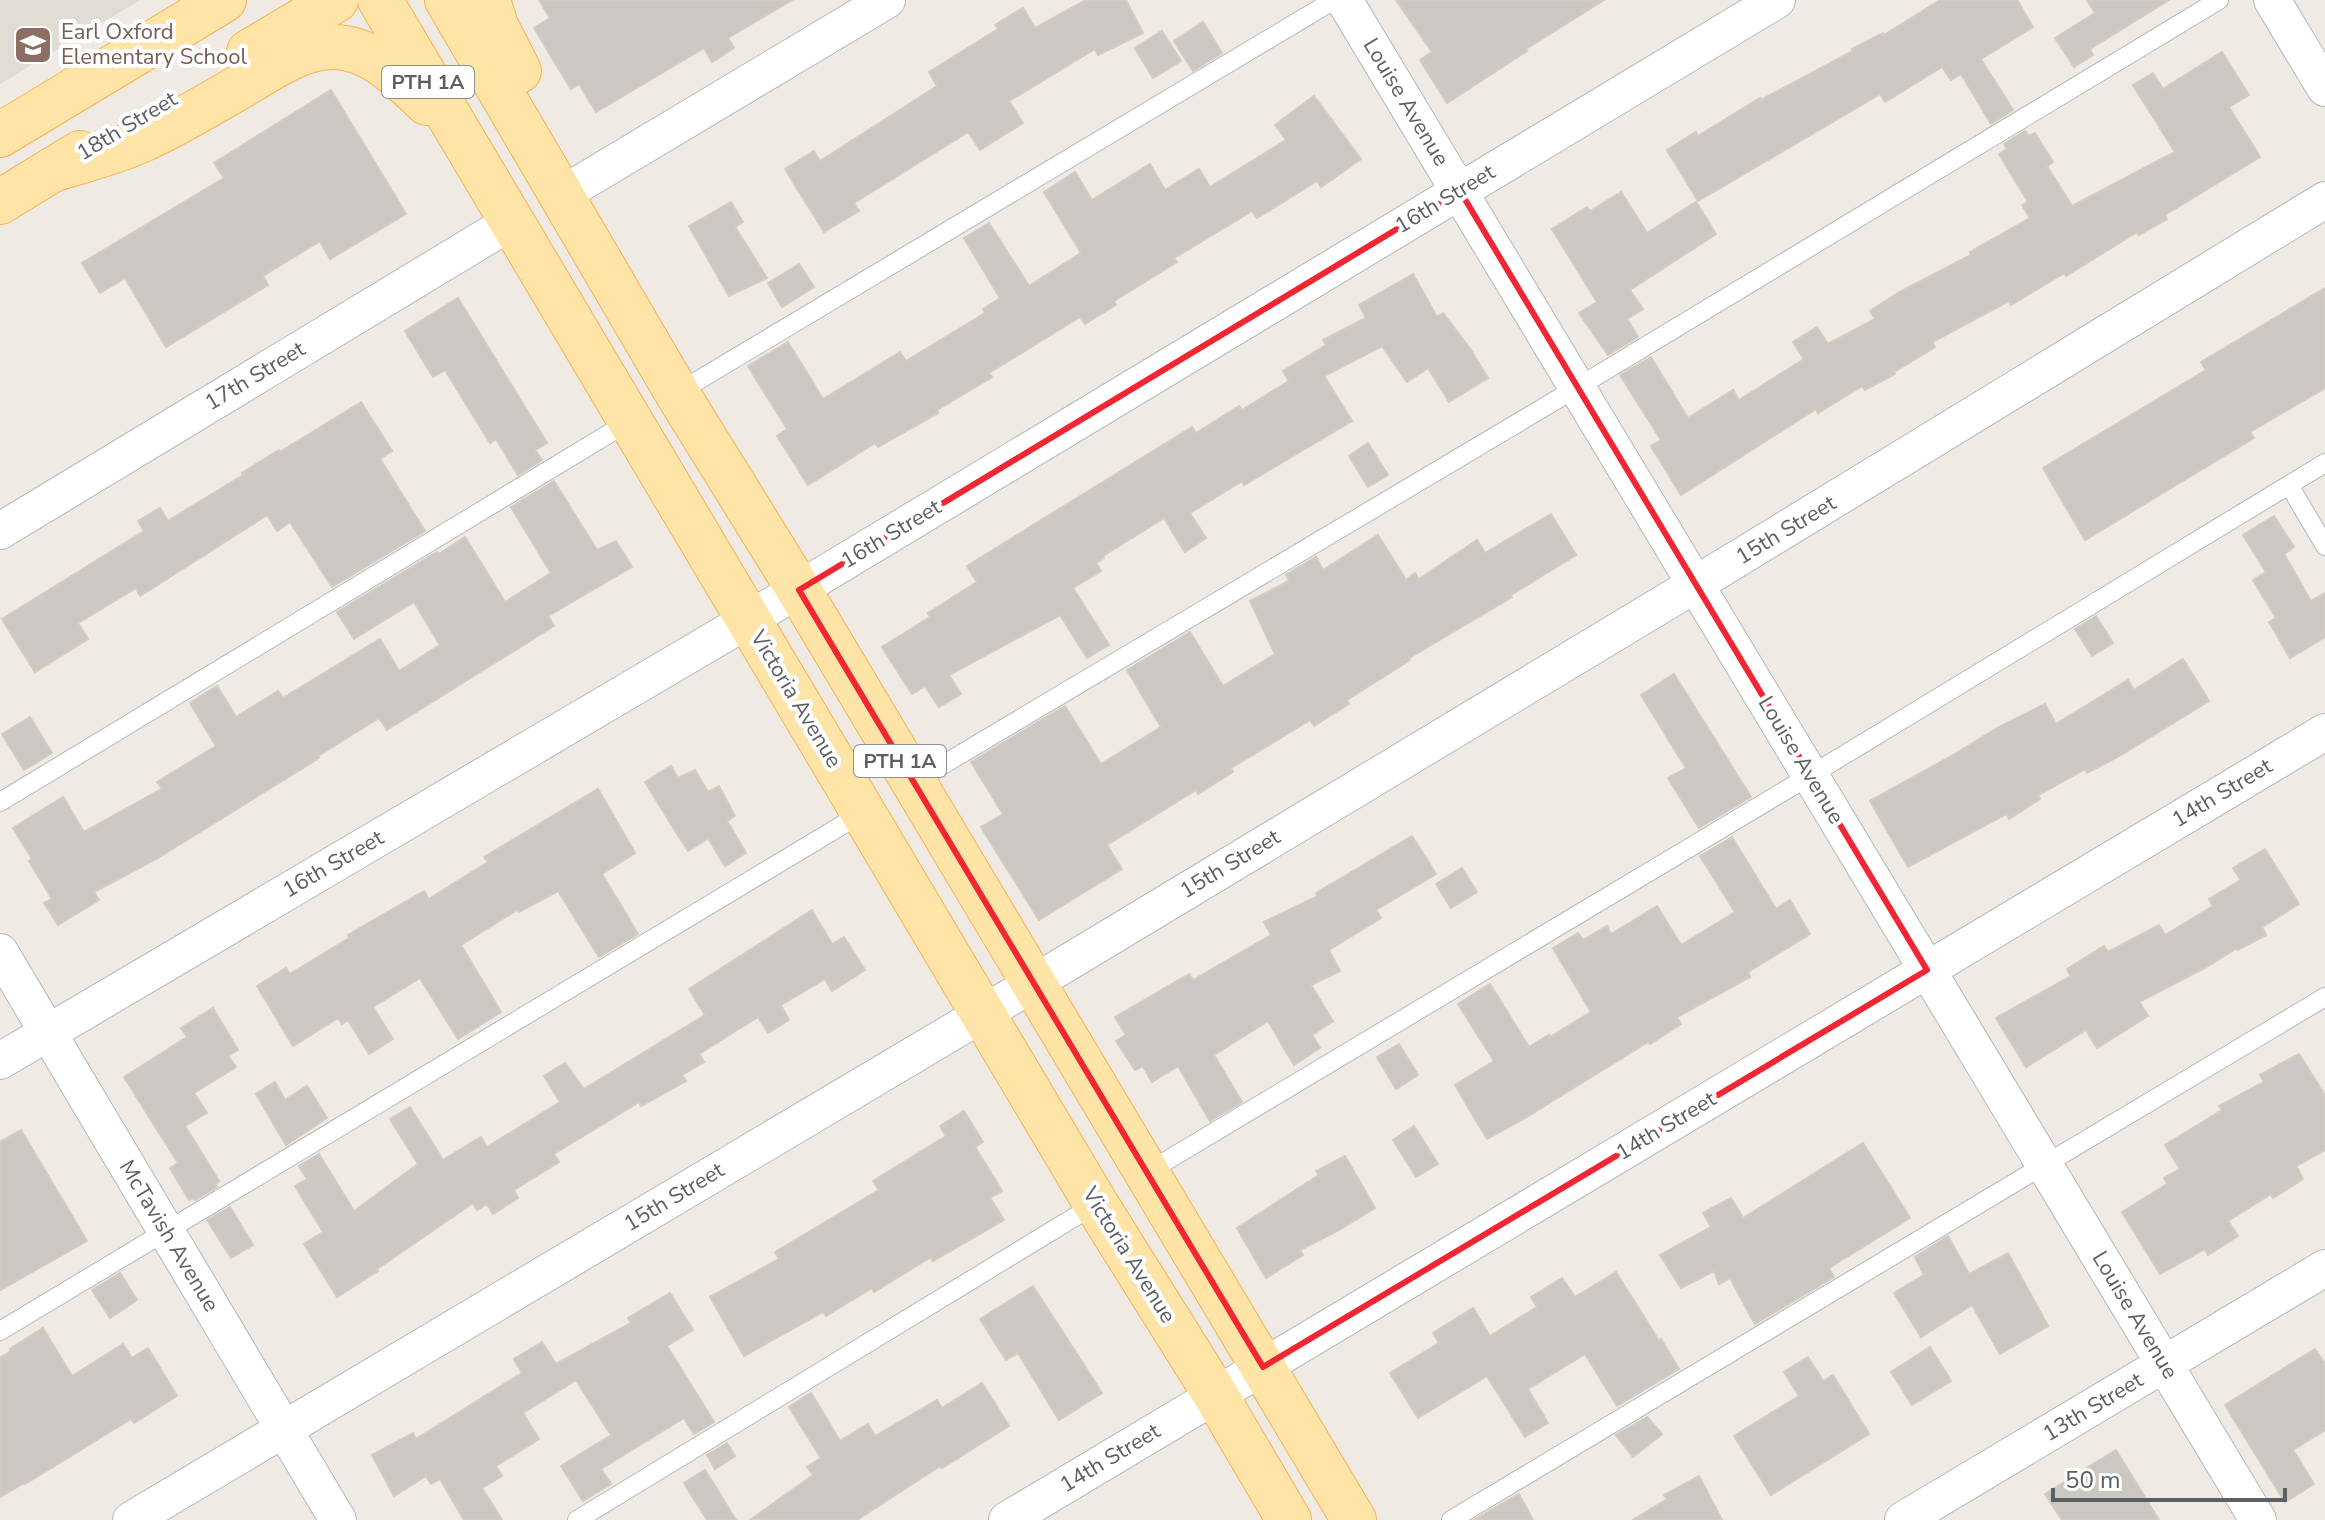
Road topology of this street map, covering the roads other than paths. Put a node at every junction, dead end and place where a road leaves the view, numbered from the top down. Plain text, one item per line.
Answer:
1 (181, 0) edge
2 (224, 0) edge
3 (336, 0) edge
4 (380, 0) edge
5 (447, 0) edge
6 (488, 0) edge
7 (887, 0) edge
8 (1334, 0) edge
9 (1344, 0) edge
10 (1777, 0) edge
11 (2219, 0) edge
12 (2272, 0) edge
13 (2325, 88) edge
14 (13, 127) edge
15 (476, 164) junction
16 (55, 169) junction
17 (568, 190) junction
18 (1460, 191) junction
19 (2325, 200) edge
20 (0, 202) edge
21 (511, 222) junction
22 (1578, 387) junction
23 (677, 393) junction
24 (630, 421) junction
25 (2325, 463) edge
26 (2289, 485) junction
27 (0, 531) edge
28 (2325, 546) edge
29 (1696, 584) junction
30 (799, 590) junction
31 (748, 620) junction
32 (2325, 732) edge
33 (1811, 775) junction
34 (913, 783) junction
35 (0, 802) edge
36 (864, 812) junction
37 (0, 952) edge
38 (1927, 970) junction
39 (1032, 983) junction
40 (2325, 997) edge
41 (984, 1013) junction
42 (48, 1032) junction
43 (0, 1061) edge
44 (2045, 1165) junction
45 (1146, 1173) junction
46 (1096, 1204) junction
47 (166, 1231) junction
48 (2325, 1268) edge
49 (0, 1331) edge
50 (2165, 1365) junction
51 (1263, 1367) junction
52 (1215, 1394) junction
53 (283, 1428) junction
54 (131, 1520) edge
55 (338, 1520) edge
56 (577, 1520) edge
57 (1007, 1520) edge
58 (1289, 1520) edge
59 (1354, 1520) edge
60 (1451, 1520) edge
61 (1903, 1520) edge
62 (2258, 1520) edge

1 - 14 main road
2 - 14 main road
3 - 16 main road, 18th Street
4 - 15 main road, Victoria Avenue / PTH 1A
5 - 17 main road, PTH 1A
6 - 17 main road
7 - 17 street
8 - 23 lane
9 - 18 street, Louise Avenue
10 - 18 street, 16th Street
11 - 22 lane
12 - 13 street
15 - 16 main road
15 - 21 main road, Victoria Avenue / PTH 1A
16 - 20 main road, 18th Street
17 - 23 main road, PTH 1A
18 - 22 street, Louise Avenue
18 - 30 street, 16th Street
19 - 29 street, 15th Street
21 - 24 main road, Victoria Avenue / PTH 1A
21 - 27 street, 17th Street
22 - 29 street, Louise Avenue
22 - 34 lane
23 - 30 main road, PTH 1A
24 - 31 main road, Victoria Avenue / PTH 1A
24 - 35 lane
25 - 26 lane
26 - 28 lane
26 - 33 lane
29 - 33 street, Louise Avenue
29 - 39 street, 15th Street
30 - 31 street, 16th Street
30 - 34 main road, PTH 1A
31 - 36 main road, Victoria Avenue / PTH 1A
31 - 42 street, 16th Street
32 - 38 street, 14th Street
33 - 38 street, Louise Avenue
33 - 45 lane
34 - 39 main road, PTH 1A
36 - 41 main road, Victoria Avenue / PTH 1A
36 - 47 lane
37 - 42 street, McTavish Avenue
38 - 44 street, Louise Avenue
38 - 51 street, 14th Street
39 - 41 street, 15th Street
39 - 45 main road, PTH 1A
40 - 44 lane
41 - 46 main road, Victoria Avenue / PTH 1A
41 - 53 street, 15th Street
42 - 43 street, 16th Street
42 - 47 street, McTavish Avenue
44 - 50 street, Louise Avenue
44 - 60 lane
45 - 51 main road, PTH 1A
46 - 52 main road, Victoria Avenue / PTH 1A
46 - 56 lane
47 - 49 lane
47 - 53 street, McTavish Avenue
48 - 50 street, 13th Street
50 - 61 street, 13th Street
50 - 62 street, Louise Avenue
51 - 52 street, 14th Street
51 - 59 main road, PTH 1A
52 - 57 street, 14th Street
52 - 58 main road, Victoria Avenue / PTH 1A
53 - 54 street, 15th Street
53 - 55 street, McTavish Avenue

